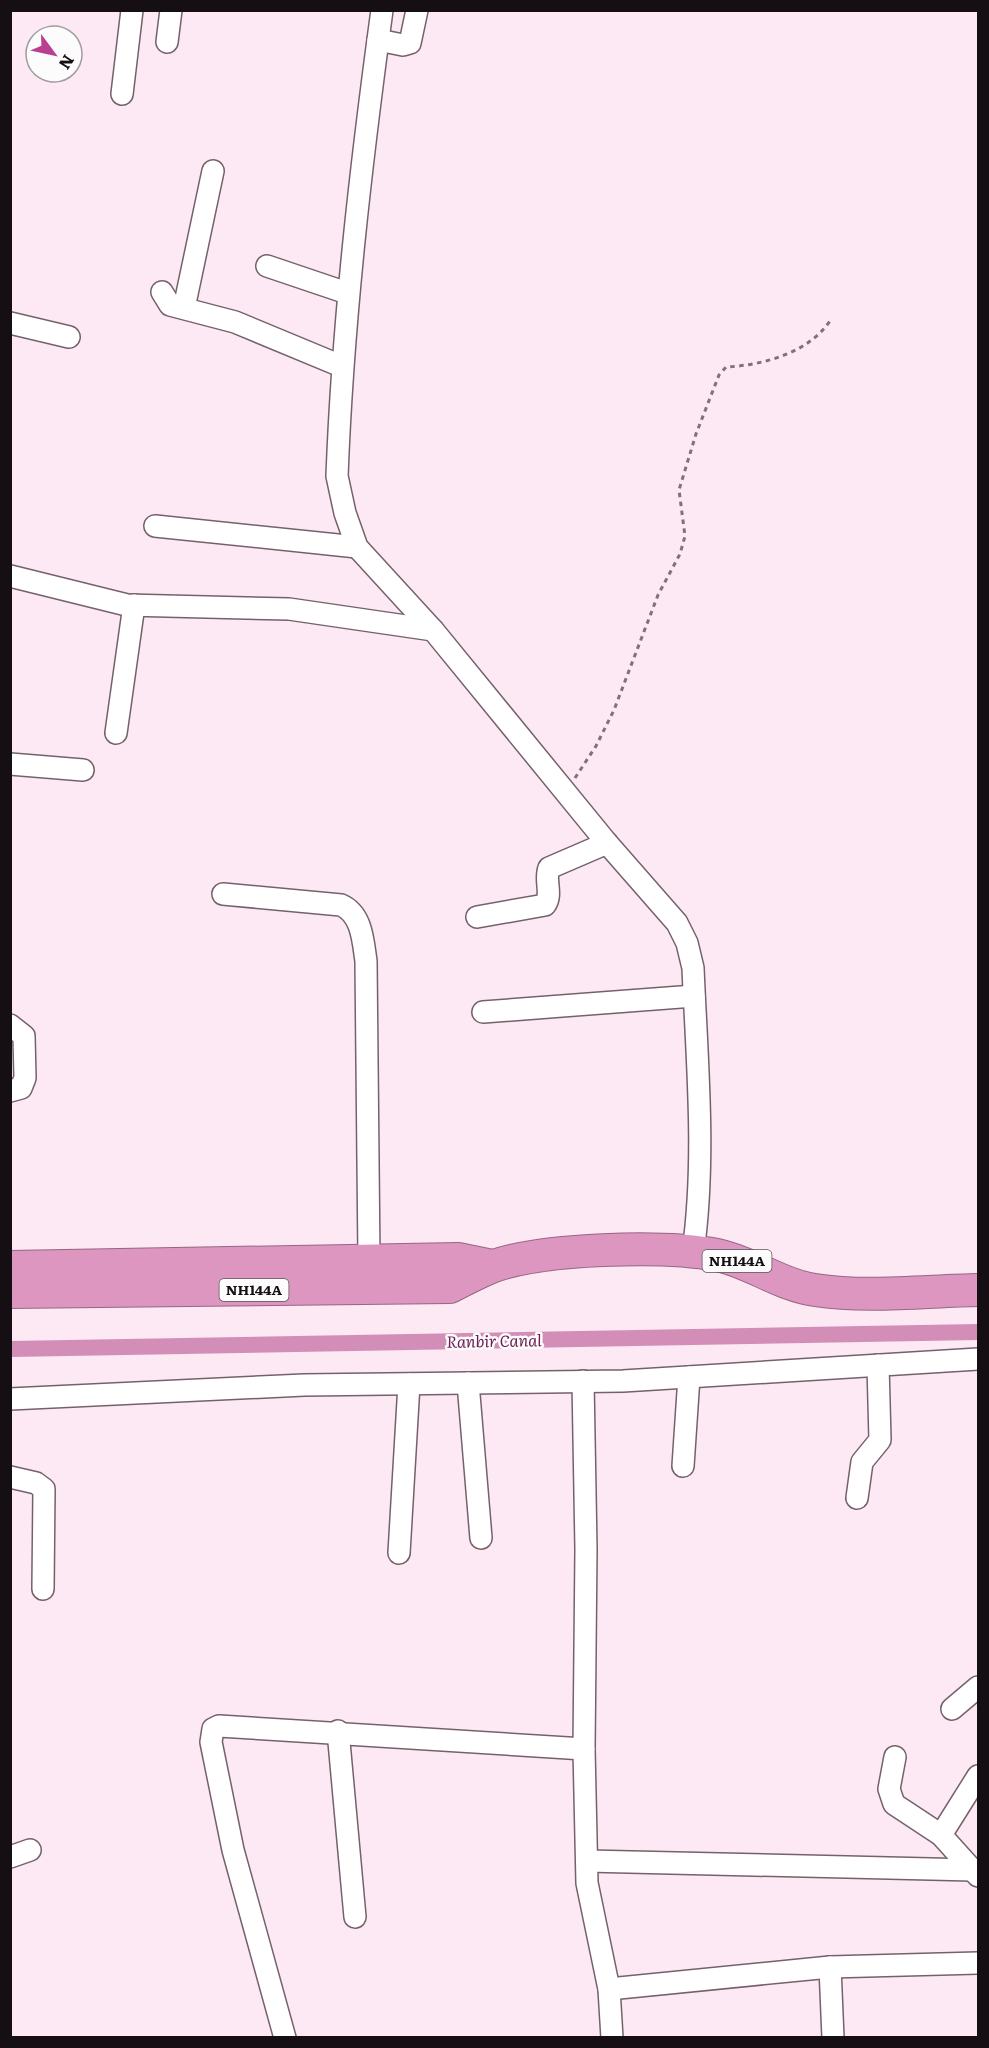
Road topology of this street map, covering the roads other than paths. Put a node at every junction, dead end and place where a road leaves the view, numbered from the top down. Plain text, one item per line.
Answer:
1 (132, 10) edge
2 (171, 10) edge
3 (382, 10) edge
4 (417, 10) edge
5 (378, 40) junction
6 (167, 42) dead end
7 (122, 94) dead end
8 (213, 171) dead end
9 (267, 266) dead end
10 (162, 292) dead end
11 (347, 293) junction
12 (184, 308) junction
13 (10, 323) edge
14 (69, 337) dead end
15 (341, 366) junction
16 (155, 526) dead end
17 (357, 547) junction
18 (10, 576) edge
19 (134, 605) junction
20 (433, 630) junction
21 (116, 734) dead end
22 (10, 764) edge
23 (83, 770) dead end
24 (607, 843) junction
25 (223, 894) dead end
26 (477, 918) dead end
27 (694, 996) junction
28 (483, 1012) dead end
29 (10, 1025) edge
30 (10, 1090) edge
31 (693, 1252) junction
32 (369, 1261) junction
33 (492, 1266) junction
34 (10, 1267) edge
35 (978, 1290) edge
36 (10, 1292) edge
37 (978, 1359) edge
38 (878, 1365) junction
39 (689, 1377) junction
40 (583, 1381) junction
41 (468, 1383) junction
42 (409, 1384) junction
43 (10, 1399) edge
44 (683, 1466) dead end
45 (10, 1477) edge
46 (857, 1498) dead end
47 (482, 1538) dead end
48 (399, 1553) dead end
49 (43, 1589) dead end
50 (978, 1687) edge
51 (952, 1709) dead end
52 (338, 1731) junction
53 (584, 1749) junction
54 (895, 1757) dead end
55 (978, 1776) edge
56 (941, 1835) junction
57 (30, 1850) dead end
58 (10, 1857) edge
59 (587, 1861) junction
60 (976, 1873) edge
61 (355, 1917) dead end
62 (978, 1963) edge
63 (830, 1967) junction
64 (609, 1989) junction
65 (285, 2037) edge
66 (612, 2037) edge
67 (833, 2037) edge

1 - 7 street
2 - 6 street
3 - 5 street
4 - 5 street
5 - 11 street
8 - 12 street
9 - 11 street
10 - 12 street
11 - 15 street
12 - 15 street
13 - 14 street
15 - 17 street
16 - 17 street
17 - 20 street
18 - 19 street
19 - 20 street
19 - 21 street
20 - 24 street
22 - 23 street
24 - 26 street
24 - 27 street
25 - 32 street
27 - 28 street
27 - 31 street
29 - 30 street
31 - 33 highway, NH144A
31 - 35 highway, NH144A
32 - 33 highway, NH144A
32 - 34 highway, NH144A
33 - 36 highway, NH144A
37 - 38 street
38 - 39 street
38 - 46 street
39 - 40 street
39 - 44 street
40 - 41 street
40 - 53 street
41 - 42 street
41 - 47 street
42 - 43 street
42 - 48 street
45 - 49 street
50 - 51 street
52 - 53 street
52 - 61 street
52 - 65 street
53 - 59 street
54 - 56 street
55 - 56 street
56 - 60 street
57 - 58 street
59 - 60 street
59 - 64 street
62 - 63 street
63 - 64 street
63 - 67 street
64 - 66 street

